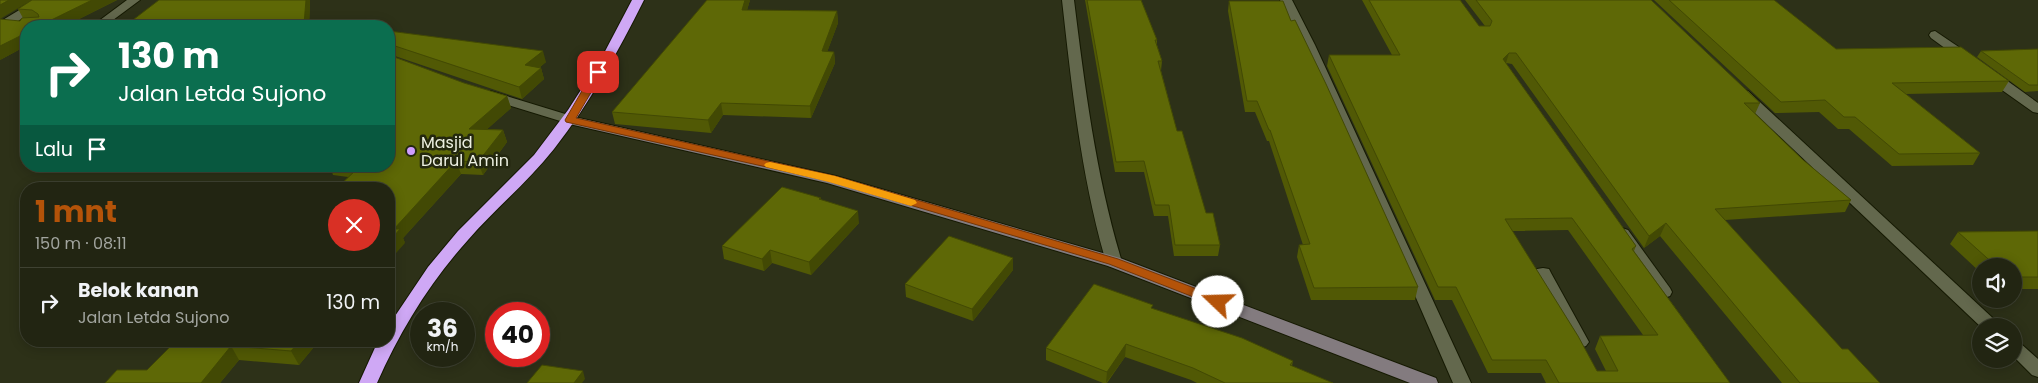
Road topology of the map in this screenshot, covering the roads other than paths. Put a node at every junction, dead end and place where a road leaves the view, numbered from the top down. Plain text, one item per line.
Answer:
1 (44, 0) edge
2 (134, 0) edge
3 (638, 0) edge
4 (1068, 0) edge
5 (1286, 0) edge
6 (106, 20) edge
7 (2, 24) edge
8 (20, 25) edge
9 (1935, 35) dead end
10 (1736, 87) edge
11 (474, 90) edge
12 (2038, 109) edge
13 (570, 120) junction
14 (1614, 222) edge
15 (1114, 262) junction
16 (1543, 273) dead end
17 (1670, 302) edge
18 (1982, 318) edge
19 (395, 329) edge
20 (385, 347) edge
21 (2022, 355) edge
22 (1588, 358) edge
23 (2038, 370) edge
24 (368, 383) edge
25 (1429, 383) edge
26 (1462, 383) edge

1 - 7 street
2 - 6 street
3 - 13 highway
4 - 15 street
5 - 26 street
7 - 8 street
9 - 12 street
10 - 18 street
11 - 13 street
13 - 15 street
13 - 19 highway
14 - 17 street
15 - 25 street
16 - 22 street
20 - 24 highway
21 - 23 street

